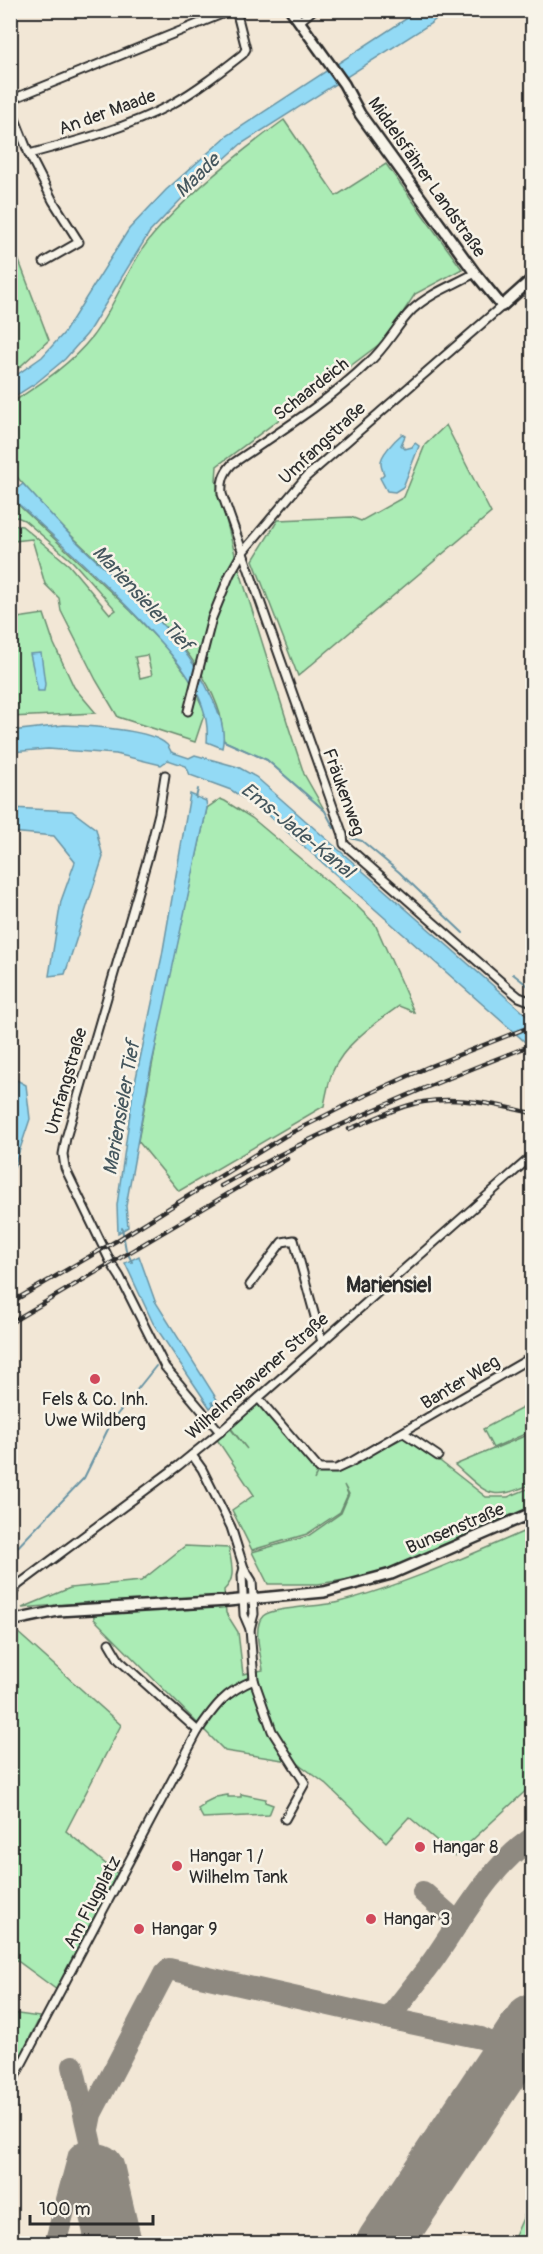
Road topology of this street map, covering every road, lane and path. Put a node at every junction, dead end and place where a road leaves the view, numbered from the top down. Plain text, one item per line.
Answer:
1 (234, 10) edge
2 (291, 10) edge
3 (313, 10) edge
4 (299, 22) junction
5 (10, 100) edge
6 (10, 106) edge
7 (29, 154) junction
8 (44, 262) dead end
9 (475, 273) junction
10 (532, 279) edge
11 (502, 306) junction
12 (242, 553) junction
13 (188, 711) dead end
14 (165, 775) dead end
15 (532, 1002) edge
16 (532, 1156) edge
17 (250, 1285) dead end
18 (322, 1342) junction
19 (532, 1357) edge
20 (259, 1399) junction
21 (220, 1432) junction
22 (404, 1433) junction
23 (192, 1455) junction
24 (438, 1456) dead end
25 (532, 1513) edge
26 (244, 1568) junction
27 (10, 1597) edge
28 (254, 1599) junction
29 (243, 1600) junction
30 (10, 1621) edge
31 (250, 1629) junction
32 (109, 1643) dead end
33 (254, 1680) junction
34 (198, 1731) junction
35 (285, 1819) dead end
36 (10, 2086) edge

1 - 5 street
1 - 7 street, An der Maade
2 - 4 street, Middelsfährer Landstraße
3 - 4 street
4 - 9 street, Middelsfährer Landstraße
6 - 7 street
7 - 8 street
9 - 11 street, Middelsfährer Landstraße
9 - 12 street, Schaardeich
10 - 11 street, Umfangstraße
11 - 12 street, Umfangstraße
12 - 13 street, Umfangstraße
12 - 15 street, Fräukenweg
14 - 21 street, Umfangstraße
16 - 18 street, Wilhelmshavener Straße
17 - 18 street
18 - 20 street, Wilhelmshavener Straße
19 - 22 street, Banter Weg
20 - 21 street, Wilhelmshavener Straße
20 - 22 street, Banter Weg
21 - 23 street, Wilhelmshavener Straße
22 - 24 street
23 - 26 street, Wilhelmshavener Straße
23 - 27 street, Wilhelmshavener Straße
25 - 28 street, Bunsenstraße
26 - 28 street, Wilhelmshavener Straße
26 - 29 street, Wilhelmshavener Straße
28 - 29 street
28 - 31 street
29 - 30 street
29 - 31 street, Wilhelmshavener Straße
31 - 33 street
32 - 34 street
33 - 34 street, Am Flugplatz
33 - 35 street
34 - 36 street, Am Flugplatz

